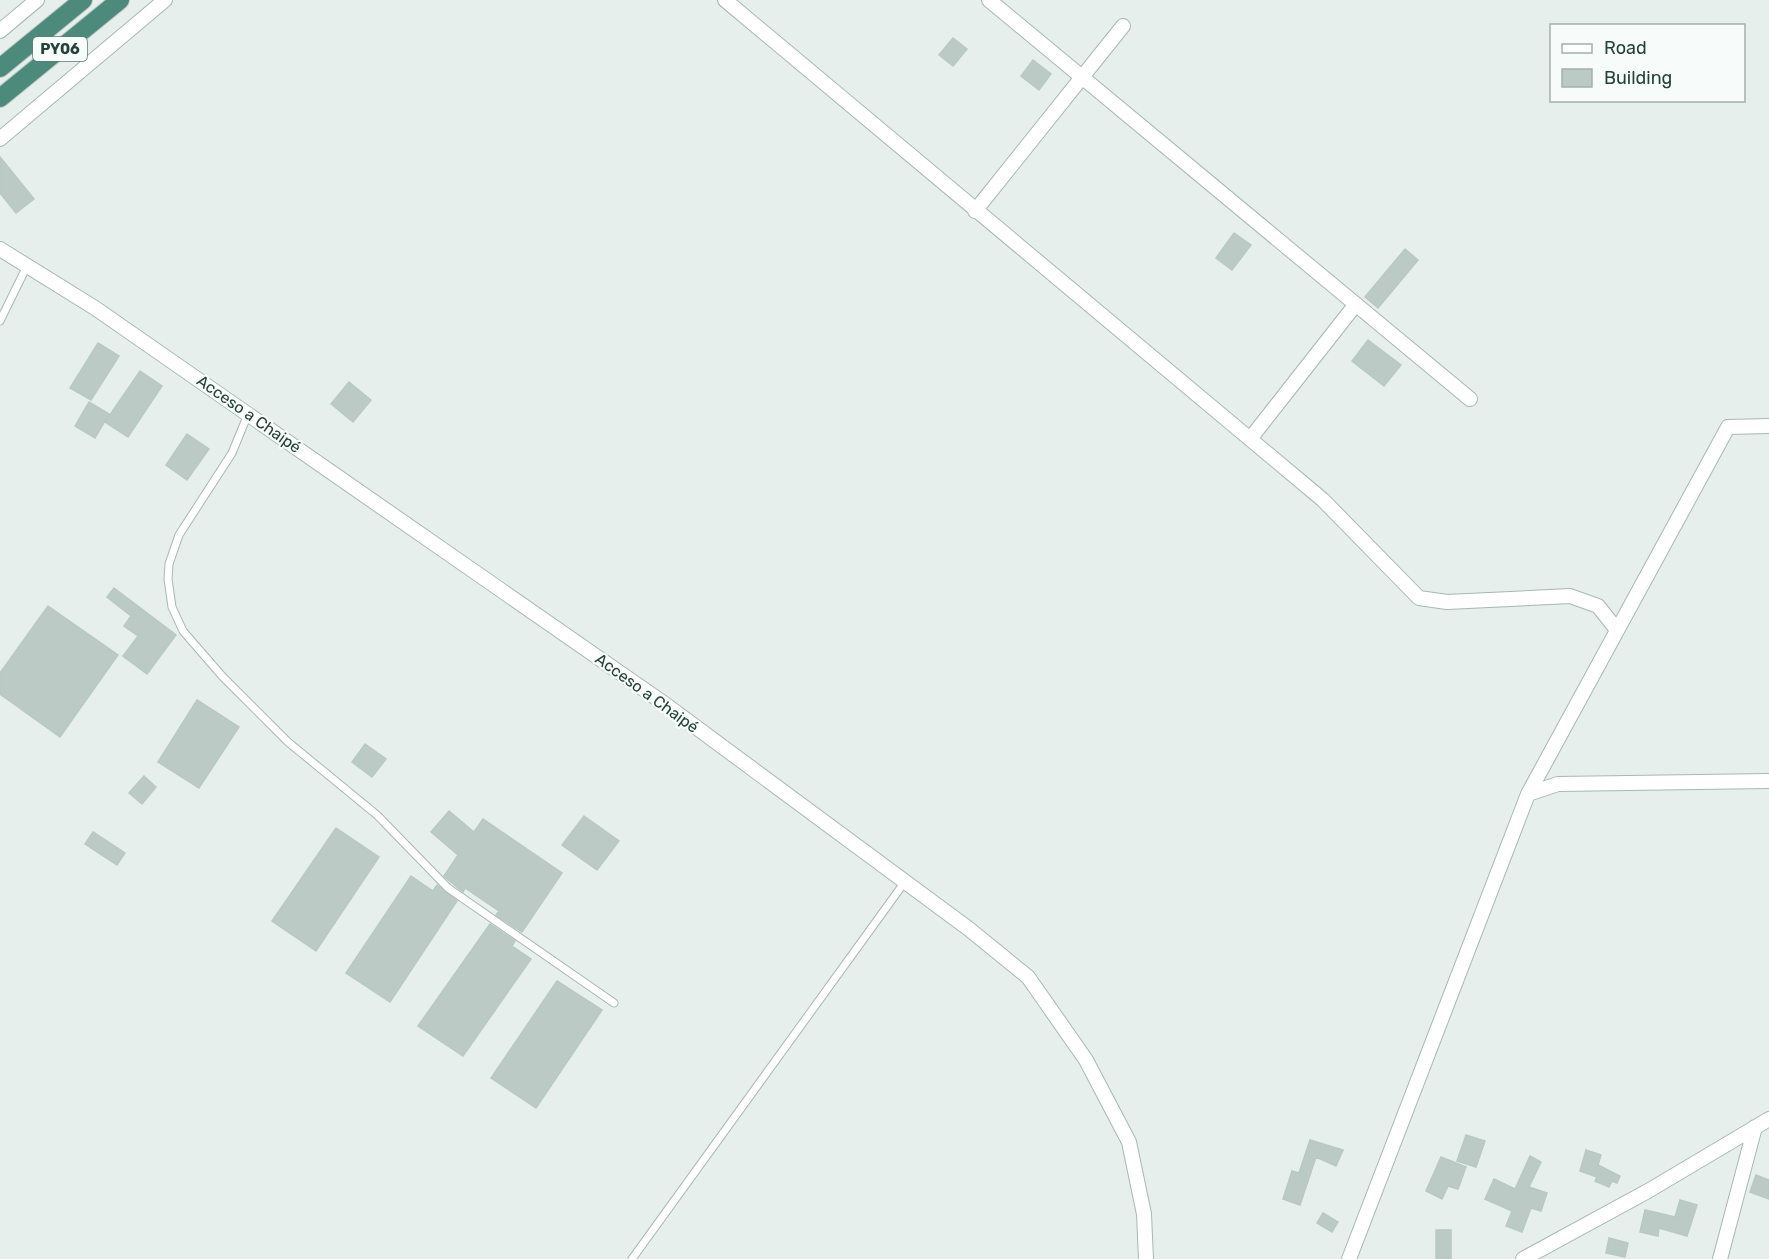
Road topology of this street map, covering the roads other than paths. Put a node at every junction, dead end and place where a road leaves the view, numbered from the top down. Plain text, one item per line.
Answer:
1 (37, 0) edge
2 (83, 0) edge
3 (120, 0) edge
4 (165, 0) edge
5 (725, 0) edge
6 (990, 0) edge
7 (1124, 26) dead end
8 (0, 31) edge
9 (0, 68) edge
10 (1082, 78) junction
11 (0, 98) edge
12 (0, 139) edge
13 (975, 211) junction
14 (0, 249) edge
15 (27, 266) junction
16 (1356, 304) junction
17 (0, 321) edge
18 (1470, 399) dead end
19 (248, 414) junction
20 (1769, 426) edge
21 (1250, 439) junction
22 (1617, 630) junction
23 (1769, 781) edge
24 (1528, 794) junction
25 (904, 883) junction
26 (614, 1003) dead end
27 (1769, 1119) edge
28 (1755, 1127) junction
29 (1531, 1257) edge
30 (1150, 1258) edge
31 (632, 1259) edge
32 (1349, 1259) edge
33 (1720, 1259) edge

1 - 8 street
2 - 9 highway, PY06
3 - 11 highway, PY06
4 - 12 street
5 - 13 street
6 - 10 street
7 - 10 street
10 - 13 street
10 - 16 street
13 - 21 street
14 - 15 street, Acceso a Chaipé
15 - 17 lane
15 - 19 street, Acceso a Chaipé
16 - 18 street
16 - 21 street
19 - 25 street, Acceso a Chaipé
19 - 26 lane
20 - 22 street
21 - 22 street
22 - 24 street
23 - 24 street
24 - 32 street
25 - 30 street, Acceso a Chaipé
25 - 31 lane
27 - 28 street
28 - 29 street
28 - 33 street

